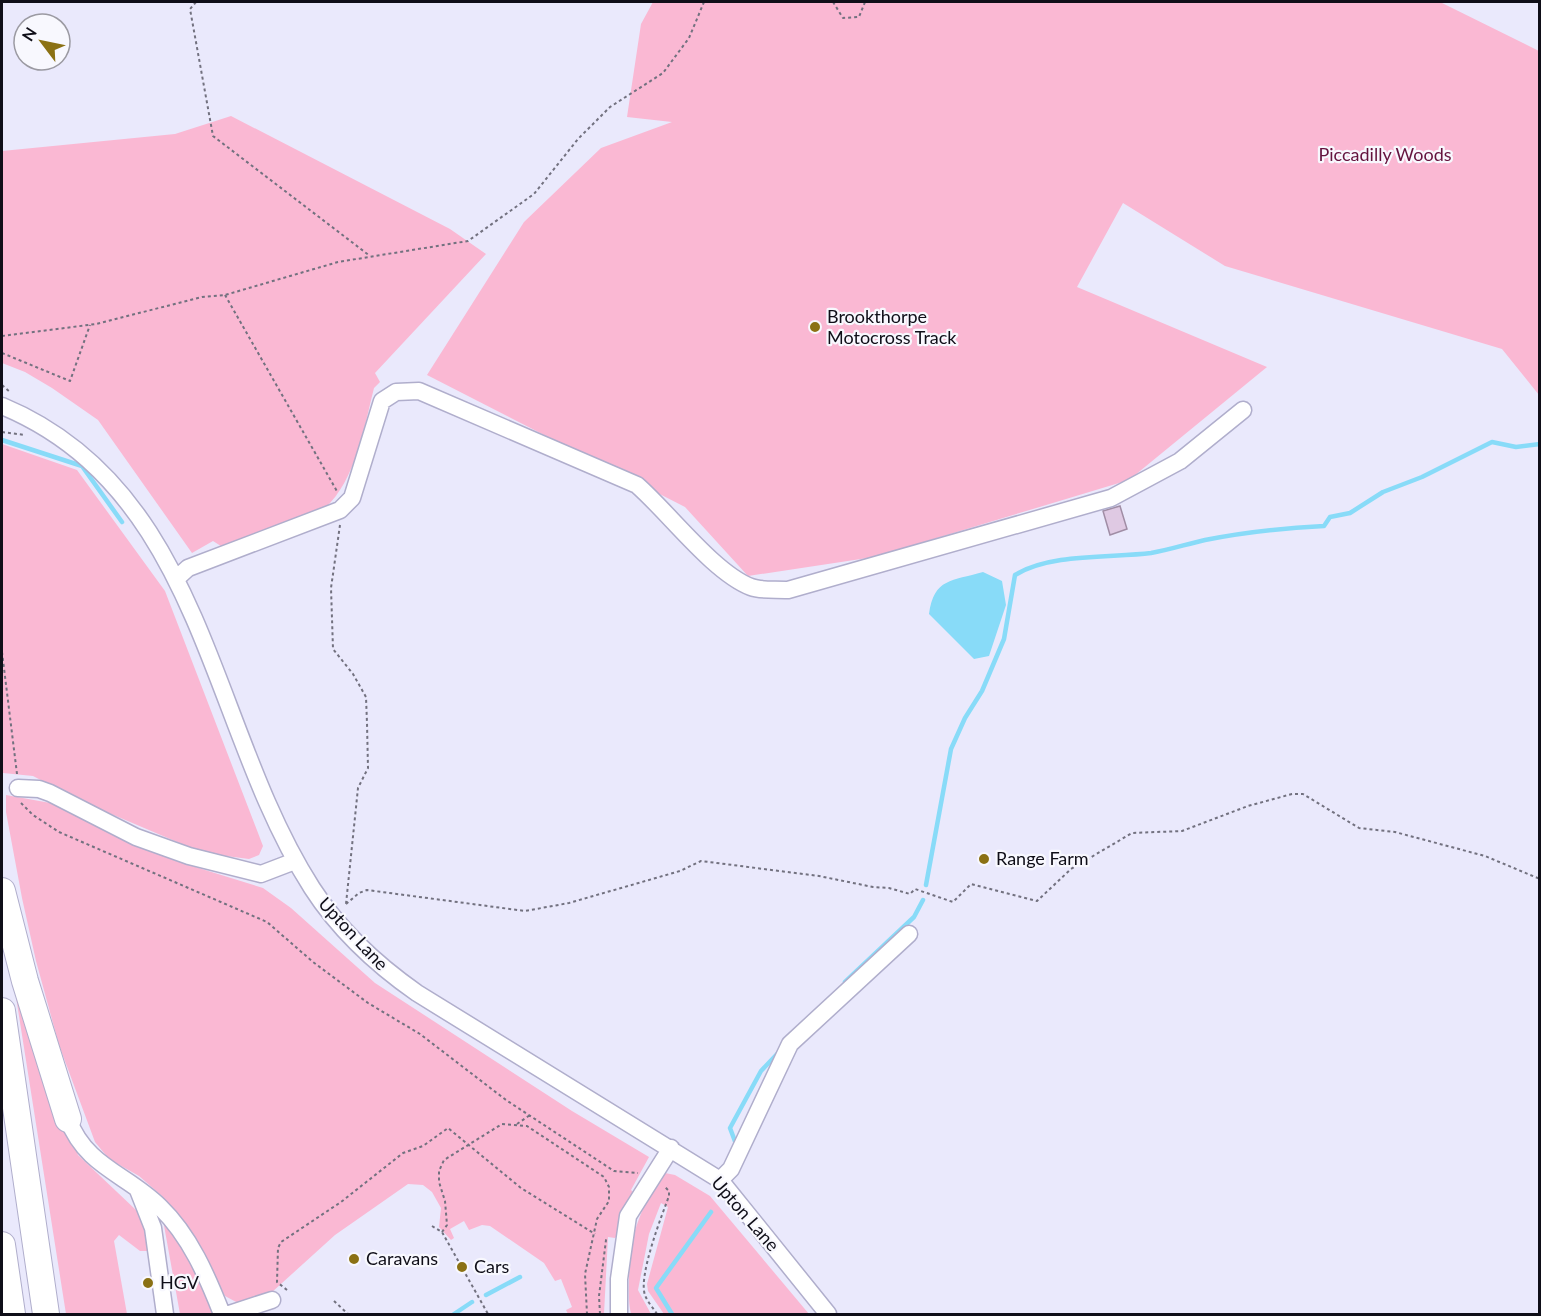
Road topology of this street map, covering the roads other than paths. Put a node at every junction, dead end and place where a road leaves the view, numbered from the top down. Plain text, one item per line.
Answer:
1 (2, 406) edge
2 (1243, 410) dead end
3 (177, 578) junction
4 (18, 788) road end
5 (296, 861) junction
6 (2, 891) edge
7 (909, 934) dead end
8 (2, 1011) edge
9 (68, 1119) joint
10 (671, 1148) junction
11 (720, 1180) junction
12 (138, 1189) junction
13 (2, 1245) edge
14 (280, 1295) road end
15 (12, 1314) edge
16 (46, 1314) edge
17 (165, 1314) edge
18 (222, 1314) edge
19 (229, 1314) edge
20 (619, 1314) edge
21 (828, 1314) edge

1 - 3 street, Upton Lane
2 - 3 street
3 - 5 street, Upton Lane
4 - 5 street
5 - 10 street, Upton Lane
6 - 9 highway
7 - 11 street
8 - 16 highway
9 - 12 street
10 - 11 street, Upton Lane
10 - 20 street
11 - 21 street, Upton Lane
12 - 17 street
12 - 18 street
13 - 15 highway
14 - 19 street

